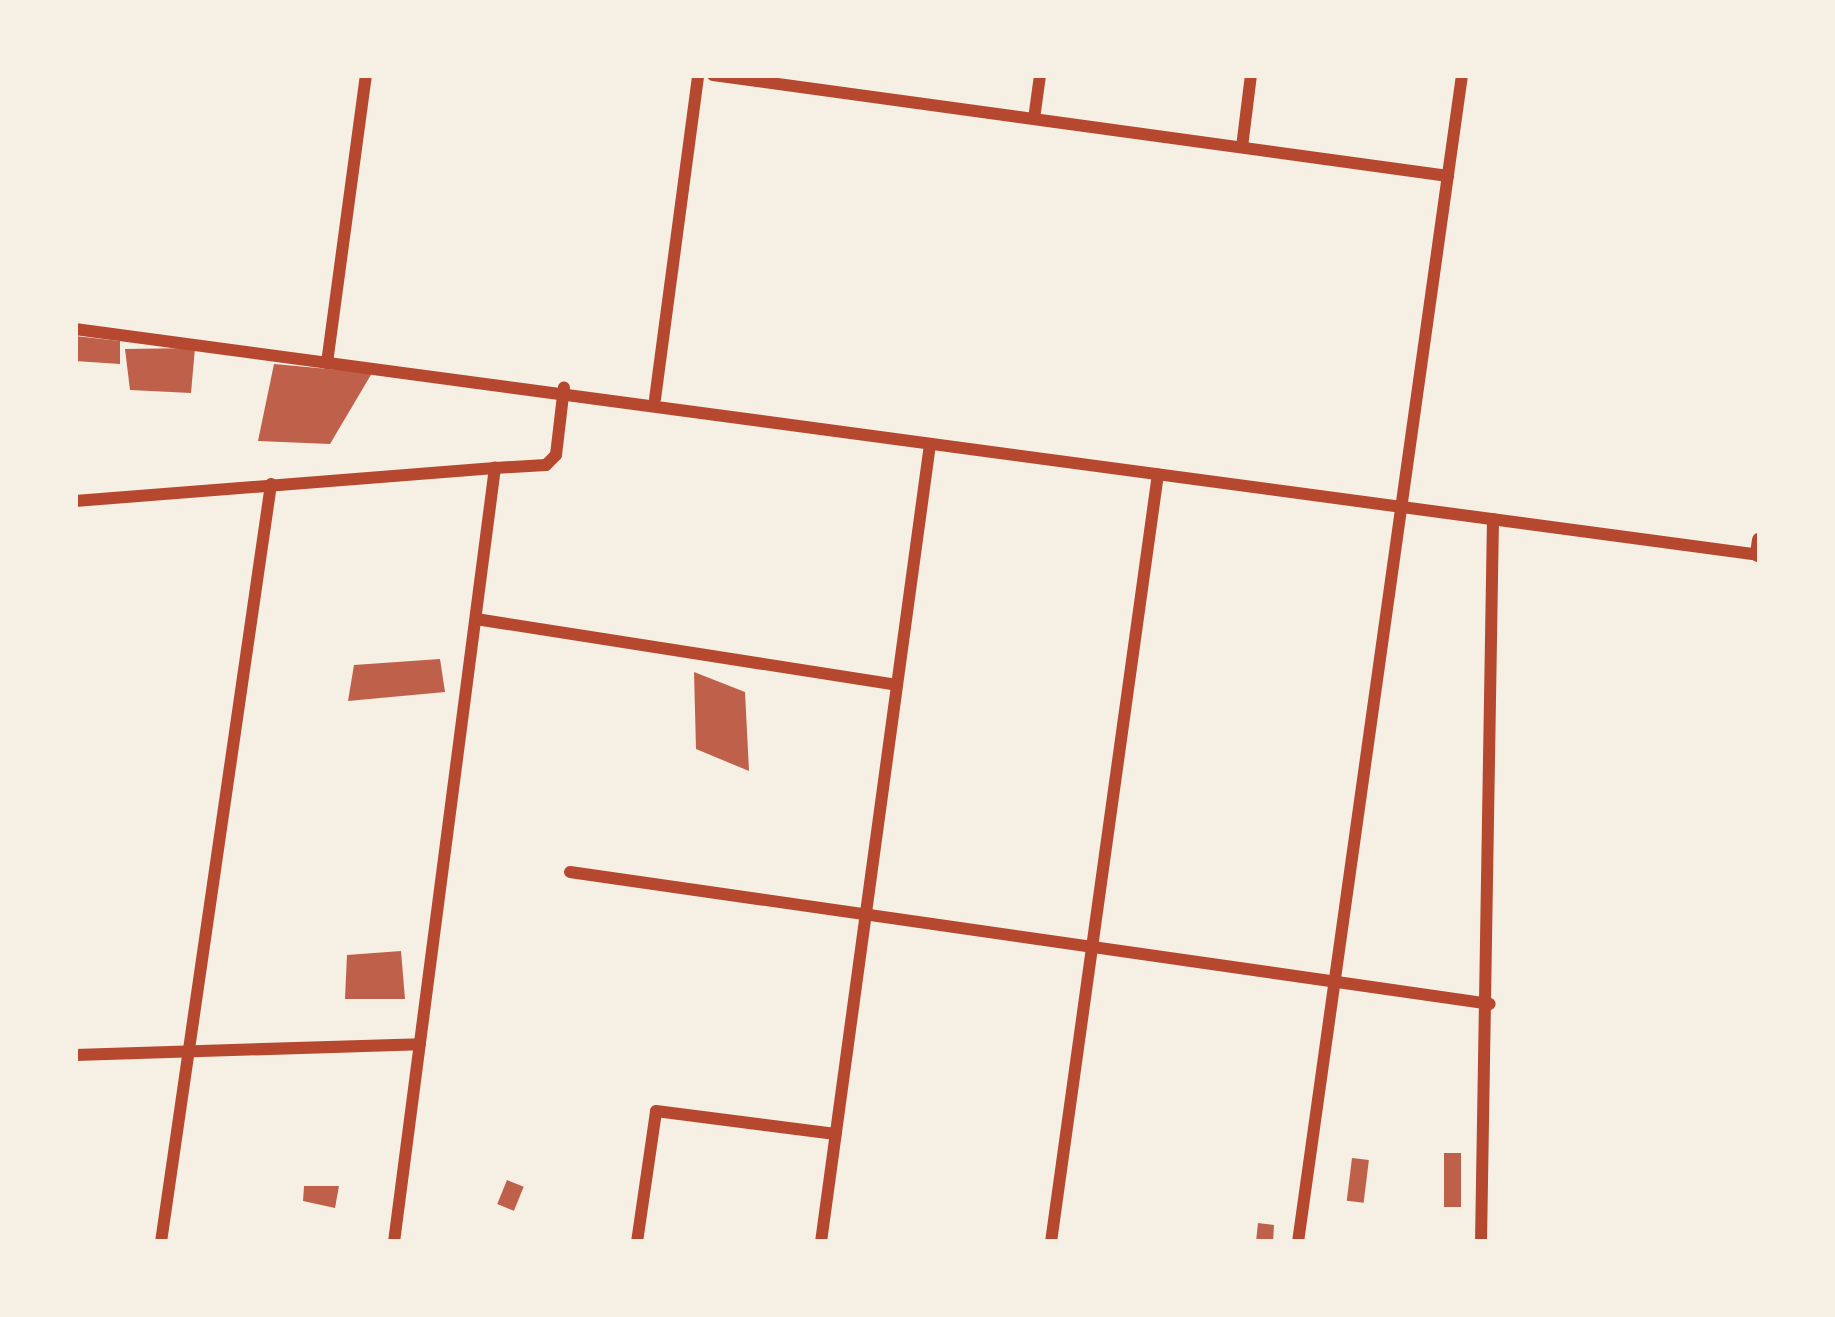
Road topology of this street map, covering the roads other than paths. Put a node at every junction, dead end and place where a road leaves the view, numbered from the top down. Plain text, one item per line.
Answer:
1 (366, 75) edge
2 (698, 75) edge
3 (713, 75) edge
4 (1040, 75) edge
5 (1251, 75) edge
6 (1462, 75) edge
7 (1034, 119) junction
8 (1242, 147) junction
9 (1448, 176) junction
10 (75, 329) edge
11 (327, 363) junction
12 (564, 387) junction
13 (655, 400) junction
14 (930, 444) junction
15 (495, 468) junction
16 (1158, 474) junction
17 (272, 484) junction
18 (75, 501) edge
19 (1401, 507) junction
20 (1493, 519) junction
21 (1759, 550) edge
22 (476, 619) junction
23 (897, 685) junction
24 (570, 872) dead end
25 (866, 914) junction
26 (1093, 947) junction
27 (1334, 981) junction
28 (1490, 1004) junction
29 (420, 1044) junction
30 (188, 1050) junction
31 (75, 1055) edge
32 (836, 1134) junction
33 (161, 1242) edge
34 (394, 1242) edge
35 (637, 1242) edge
36 (821, 1242) edge
37 (1052, 1242) edge
38 (1298, 1242) edge
39 (1480, 1242) edge

1 - 11 street
2 - 13 street
3 - 7 street
4 - 7 street
5 - 8 street
6 - 9 street
7 - 8 street
8 - 9 street
9 - 19 street
10 - 11 street
11 - 12 street
12 - 13 street
12 - 15 street
13 - 14 street
14 - 16 street
14 - 23 street
15 - 17 street
15 - 22 street
16 - 19 street
16 - 26 street
17 - 18 street
17 - 30 street
19 - 20 street
19 - 27 street
20 - 21 street
20 - 28 street
22 - 23 street
22 - 29 street
23 - 25 street
24 - 25 street
25 - 26 street
25 - 32 street
26 - 27 street
26 - 37 street
27 - 28 street
27 - 38 street
28 - 39 street
29 - 30 street
29 - 34 street
30 - 31 street
30 - 33 street
32 - 35 street
32 - 36 street

